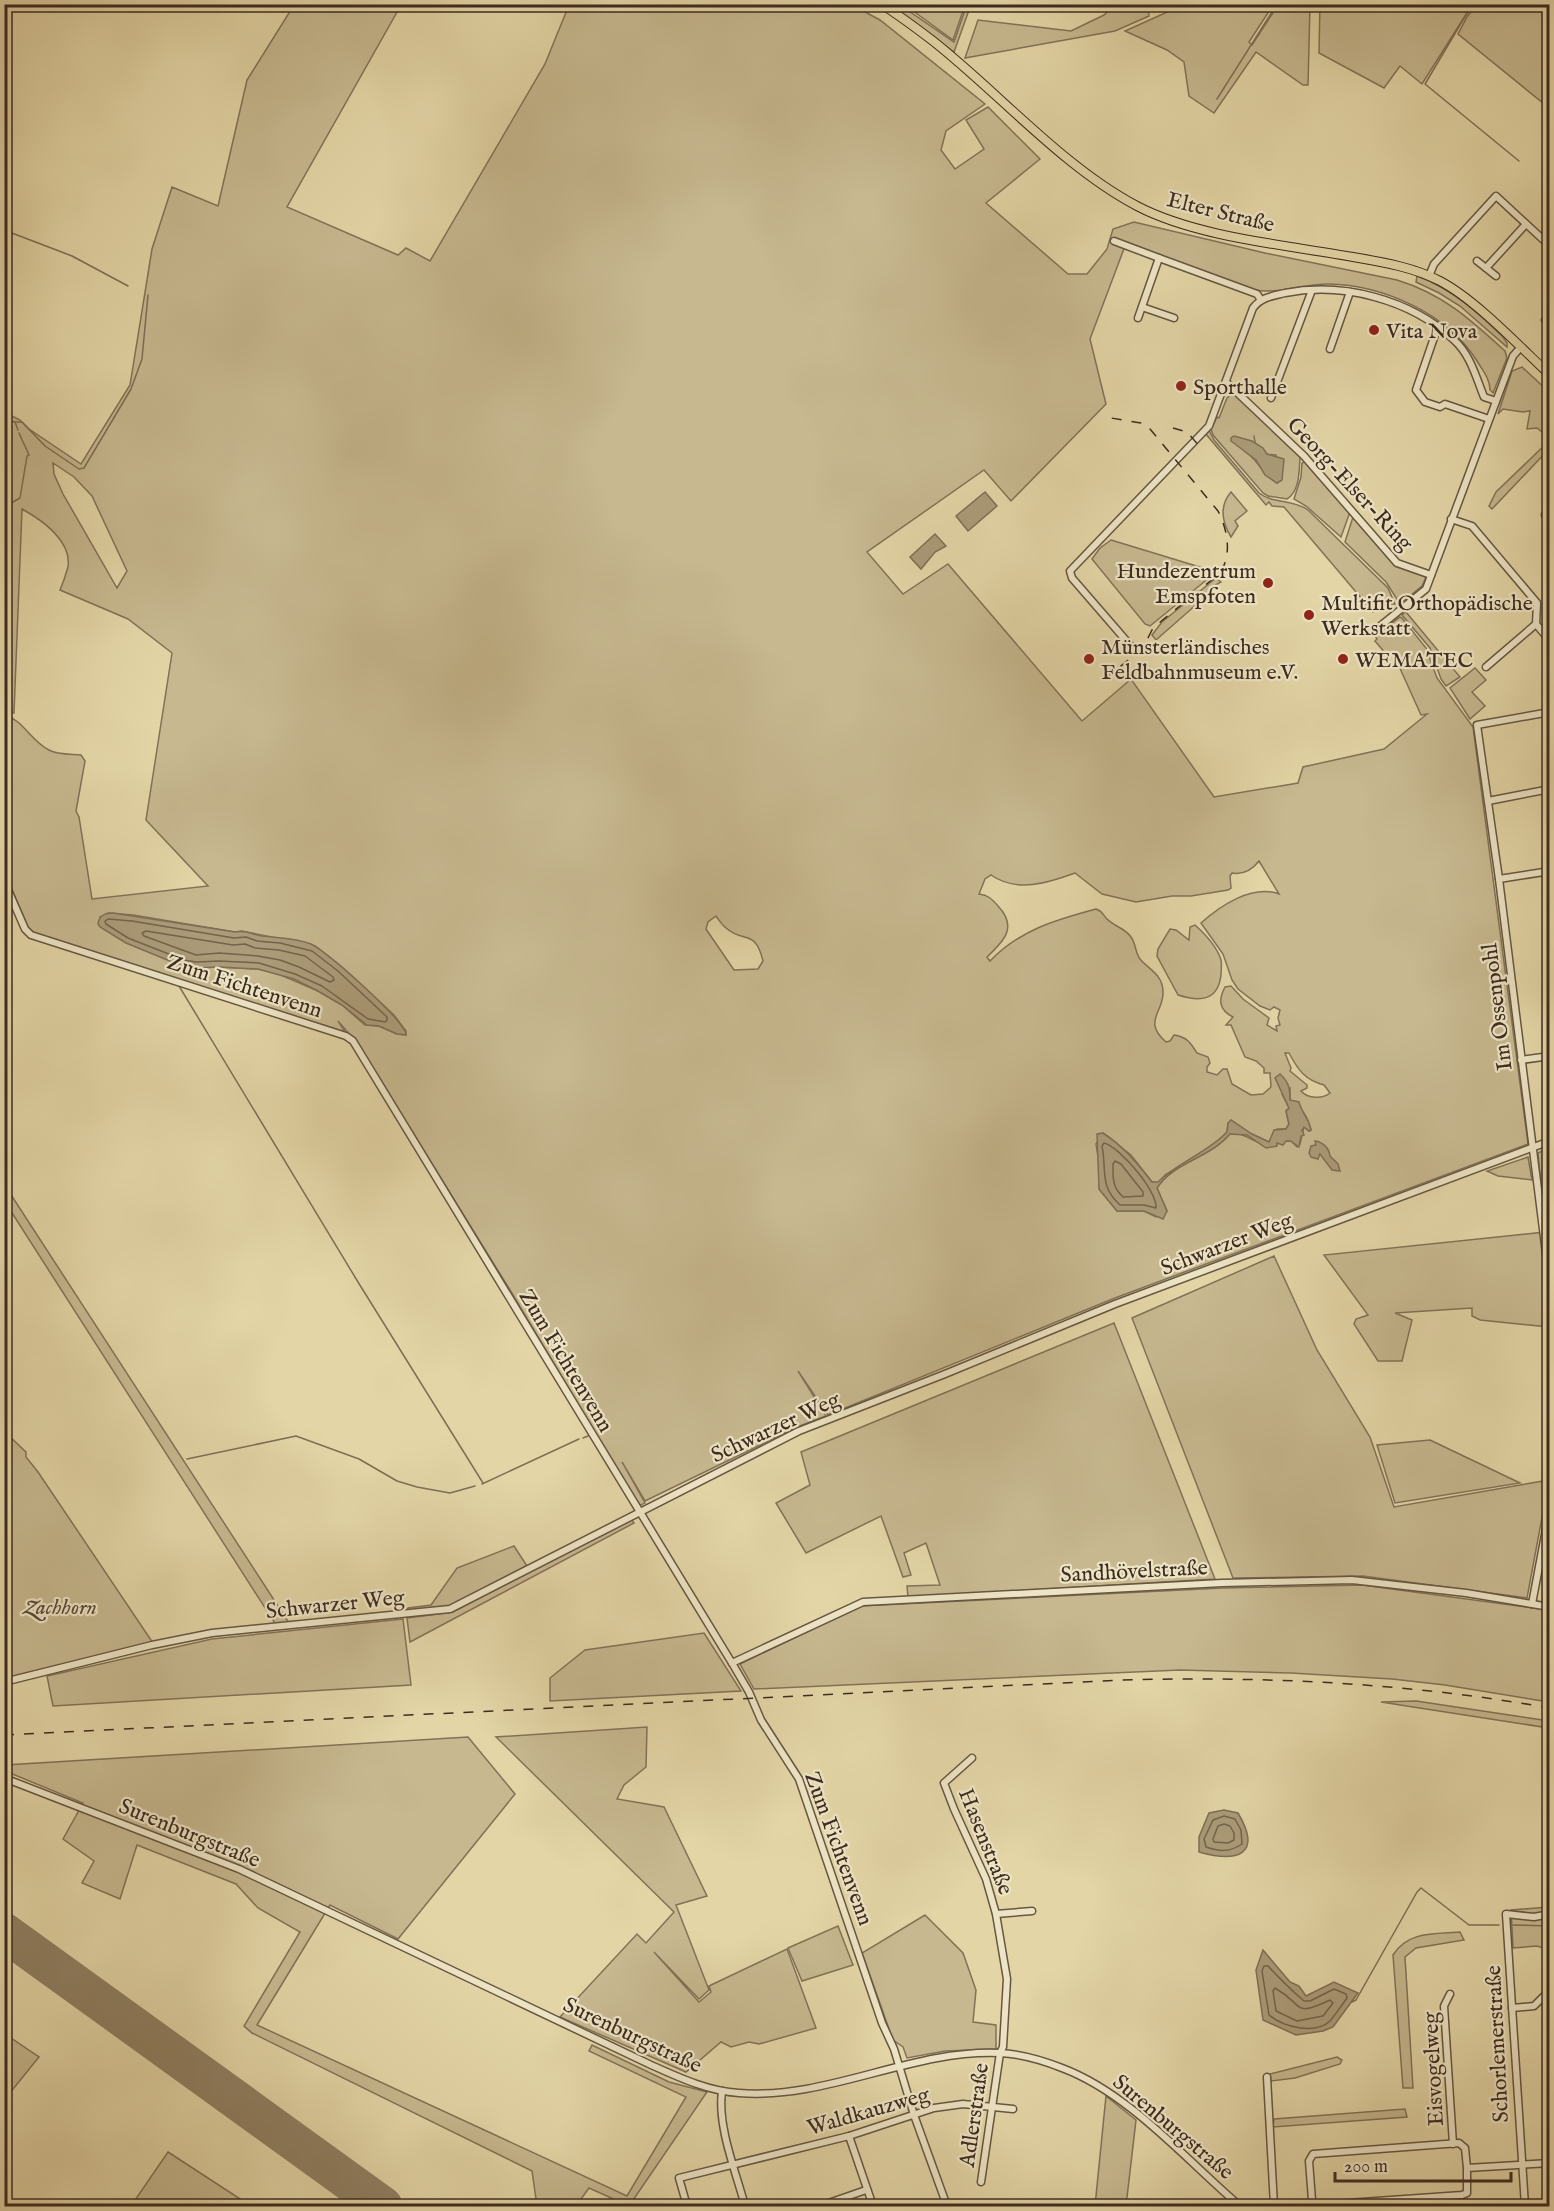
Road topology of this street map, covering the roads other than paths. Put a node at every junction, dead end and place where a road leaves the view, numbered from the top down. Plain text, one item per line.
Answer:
1 (881, 4) edge
2 (1526, 224) junction
3 (1114, 241) dead end
4 (1550, 246) edge
5 (1159, 258) junction
6 (1477, 261) dead end
7 (1486, 268) junction
8 (1429, 276) junction
9 (1496, 276) dead end
10 (1312, 290) junction
11 (1350, 292) junction
12 (1261, 300) junction
13 (1142, 307) junction
14 (1138, 318) dead end
15 (1174, 318) dead end
16 (1438, 326) junction
17 (1520, 348) junction
18 (1330, 349) dead end
19 (1550, 375) edge
20 (1226, 382) junction
21 (1271, 398) dead end
22 (1496, 401) junction
23 (1489, 419) junction
24 (1550, 509) edge
25 (1452, 519) junction
26 (1550, 519) edge
27 (1431, 574) junction
28 (1536, 624) junction
29 (1379, 627) dead end
30 (1550, 641) edge
31 (1130, 645) dead end
32 (1486, 667) dead end
33 (1550, 712) edge
34 (1550, 789) edge
35 (1488, 801) junction
36 (1550, 871) edge
37 (1499, 879) junction
38 (4, 881) edge
39 (1550, 1056) edge
40 (1521, 1060) junction
41 (1550, 1140) edge
42 (1531, 1148) junction
43 (1550, 1285) edge
44 (1550, 1508) edge
45 (638, 1512) junction
46 (1532, 1604) junction
47 (1550, 1607) edge
48 (732, 1664) junction
49 (4, 1682) edge
50 (972, 1758) dead end
51 (4, 1778) edge
52 (1032, 1911) dead end
53 (996, 1914) junction
54 (1550, 1914) edge
55 (1449, 1994) dead end
56 (1550, 1996) edge
57 (1512, 2008) junction
58 (1000, 2053) junction
59 (898, 2067) junction
60 (1267, 2077) dead end
61 (723, 2091) junction
62 (991, 2105) junction
63 (1013, 2109) dead end
64 (914, 2115) junction
65 (849, 2136) junction
66 (1453, 2144) junction
67 (1550, 2163) edge
68 (734, 2164) junction
69 (1521, 2164) junction
70 (1467, 2168) junction
71 (981, 2182) dead end
72 (866, 2190) junction
73 (687, 2206) edge
74 (745, 2206) edge
75 (820, 2206) edge
76 (873, 2206) edge
77 (947, 2206) edge
78 (1240, 2206) edge
79 (1274, 2206) edge
80 (1525, 2206) edge

1 - 8 main road, Elter Straße
2 - 4 street
2 - 7 street
2 - 8 street
3 - 5 street
5 - 12 street
5 - 13 street
6 - 7 street
7 - 9 street
8 - 17 main road, Elter Straße
10 - 11 street
10 - 12 street
10 - 21 street, Georg-Elser-Ring
11 - 16 street
11 - 18 street
12 - 20 street
13 - 14 street
13 - 15 street
16 - 22 street
16 - 23 street
17 - 19 main road, Elter Straße
17 - 22 street
20 - 27 street, Georg-Elser-Ring
20 - 31 street
22 - 23 street
23 - 25 street
24 - 26 street
25 - 27 street
25 - 28 street
27 - 29 street
28 - 30 street
28 - 32 street
33 - 35 street, Im Ossenpohl
34 - 35 street
35 - 37 street, Im Ossenpohl
36 - 37 street
37 - 40 street, Im Ossenpohl
38 - 45 street, Zum Fichtenvenn
39 - 40 street
40 - 42 street, Im Ossenpohl
41 - 42 street, Schwarzer Weg
42 - 43 street, Im Ossenpohl
42 - 45 street, Schwarzer Weg
44 - 46 street
45 - 48 street, Zum Fichtenvenn
45 - 49 street, Schwarzer Weg
46 - 47 street, Sandhövelstraße
46 - 48 street, Sandhövelstraße
48 - 59 street, Zum Fichtenvenn
50 - 53 street, Hasenstraße
51 - 61 street, Surenburgstraße
52 - 53 street, Hasenstraße
53 - 58 street, Hasenstraße
54 - 57 street, Schorlemerstraße
55 - 66 street, Eisvogelweg
56 - 57 street
57 - 69 street, Schorlemerstraße
58 - 59 street, Surenburgstraße
58 - 62 street, Adlerstraße
58 - 78 street, Surenburgstraße
59 - 61 street, Surenburgstraße
59 - 64 street, Zum Fichtenvenn
60 - 79 street
61 - 68 street
62 - 63 street, Waldkauzweg
62 - 64 street, Waldkauzweg
62 - 71 street, Adlerstraße
64 - 65 street, Waldkauzweg
64 - 77 street, Zum Fichtenvenn
65 - 68 street, Waldkauzweg
65 - 72 street
66 - 70 street
66 - 70 street
67 - 69 street
68 - 73 street, Waldkauzweg
68 - 74 street
69 - 70 street
69 - 80 street, Schorlemerstraße
72 - 75 street
72 - 76 street

